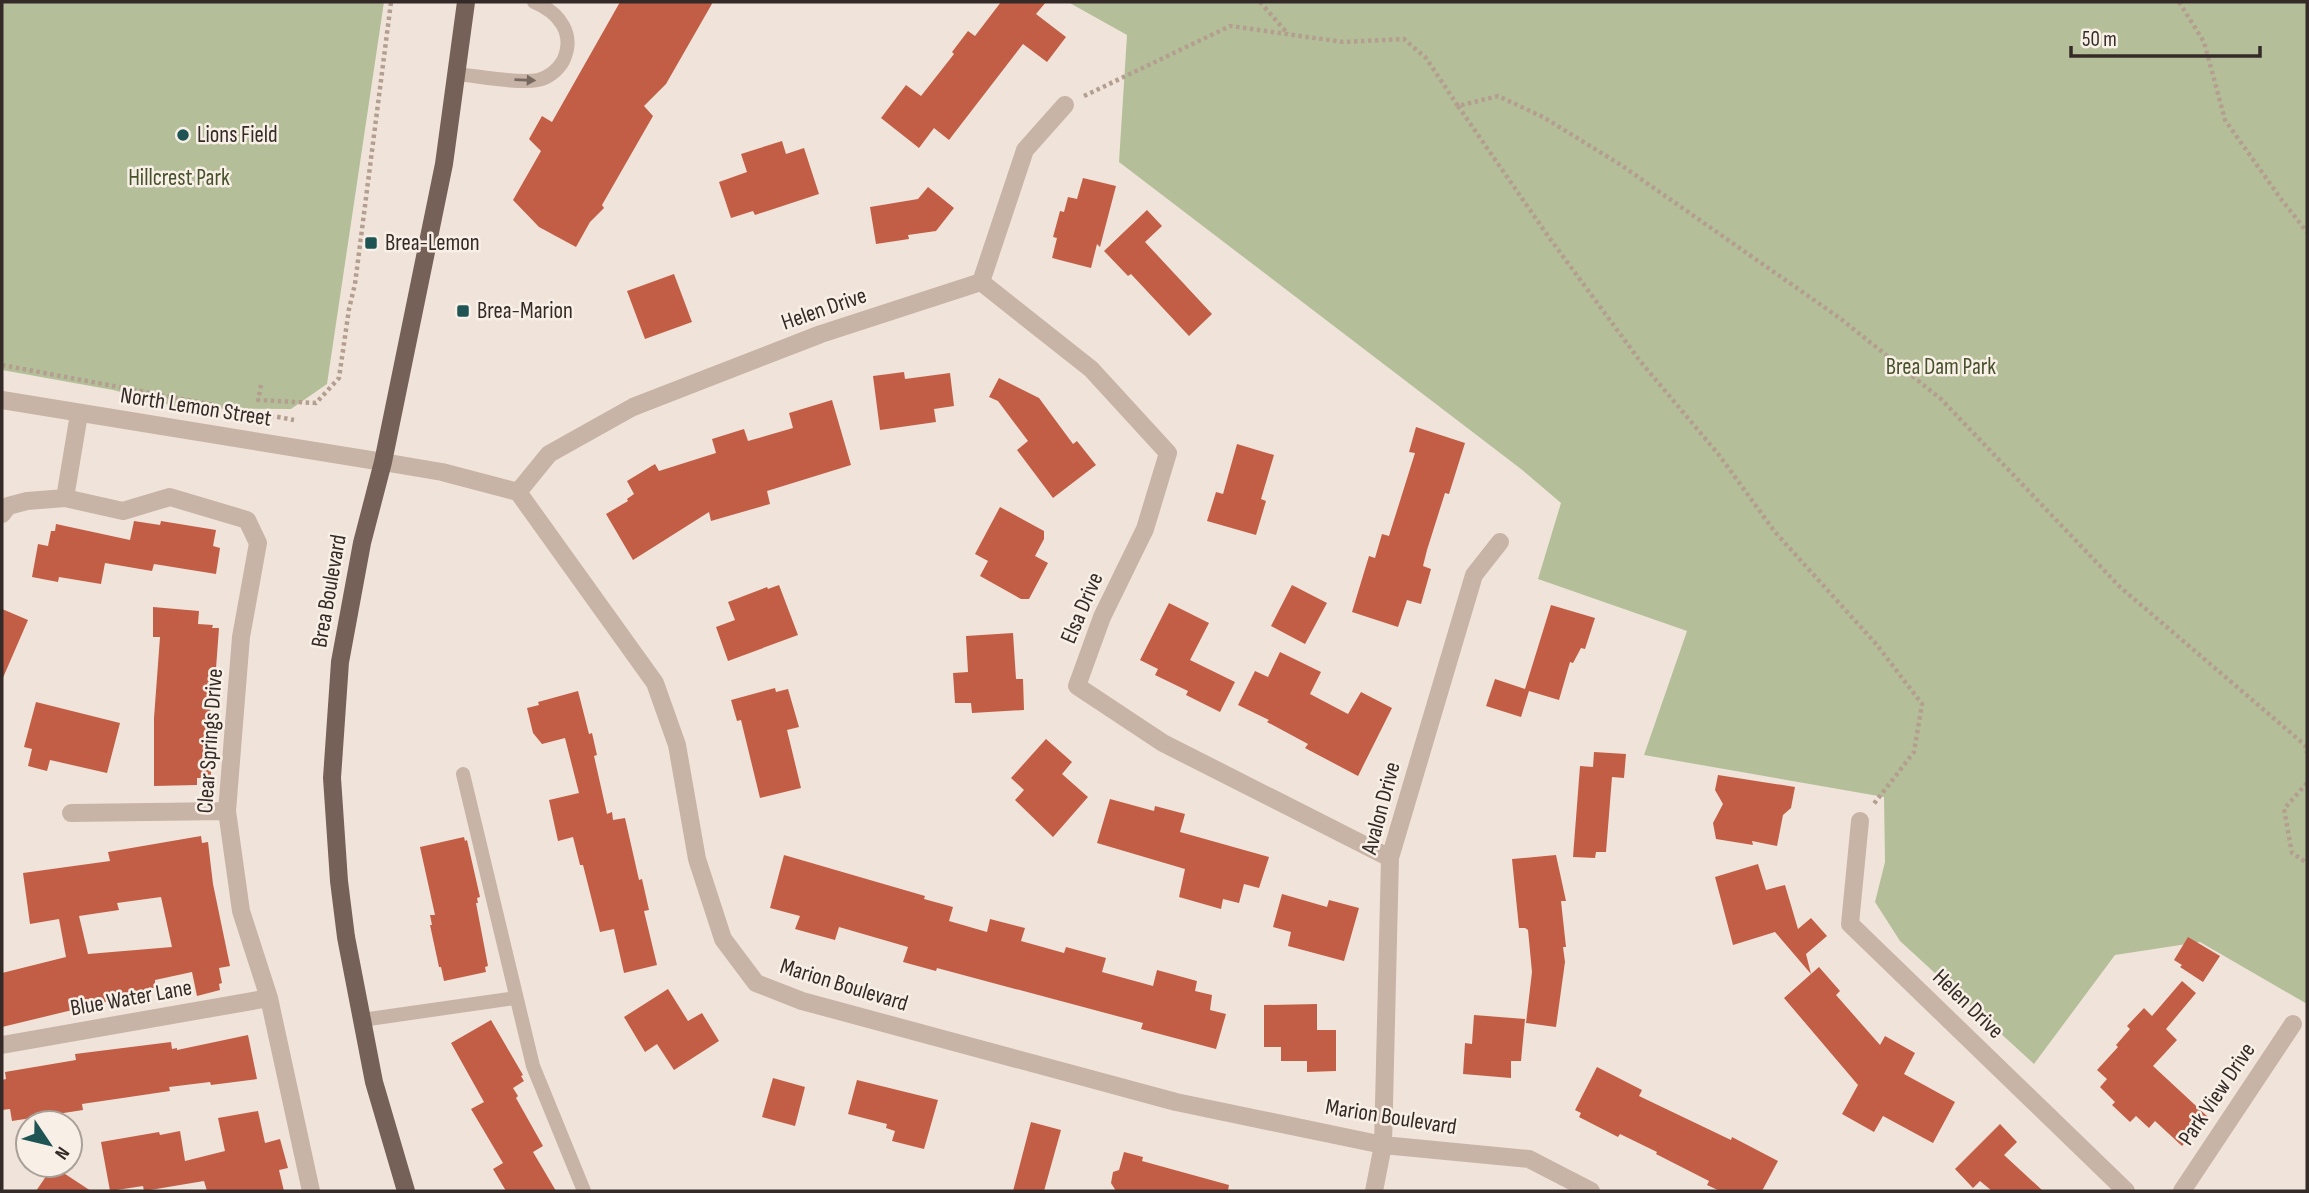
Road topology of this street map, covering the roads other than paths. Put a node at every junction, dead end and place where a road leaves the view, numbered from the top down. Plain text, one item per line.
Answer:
1 (466, 2) edge
2 (534, 2) edge
3 (457, 74) junction
4 (1065, 105) road end
5 (981, 282) junction
6 (2, 400) edge
7 (79, 414) junction
8 (383, 462) junction
9 (519, 492) junction
10 (65, 498) junction
11 (2, 514) edge
12 (1500, 542) dead end
13 (463, 774) dead end
14 (226, 811) junction
15 (71, 813) dead end
16 (1860, 821) road end
17 (1390, 858) junction
18 (269, 998) junction
19 (515, 998) junction
20 (362, 1020) junction
21 (2293, 1024) dead end
22 (2, 1045) edge
23 (1383, 1145) junction
24 (311, 1191) edge
25 (406, 1191) edge
26 (584, 1191) edge
27 (1374, 1191) edge
28 (1591, 1191) edge
29 (2126, 1191) edge
30 (2182, 1191) edge

1 - 3 main road, Brea Boulevard
3 -> 2 lane
3 - 8 main road, Brea Boulevard
4 - 5 street
5 - 9 street, Helen Drive
5 - 17 street, Elsa Drive
6 - 7 street, North Lemon Street
7 - 8 street, North Lemon Street
7 - 10 street
8 - 9 street
8 - 20 main road, Brea Boulevard
9 - 23 street, Marion Boulevard
10 - 11 street, Clear Springs Drive
10 - 14 street, Clear Springs Drive
12 - 17 street, Avalon Drive
13 - 19 lane
14 - 15 street
14 - 18 street, Clear Springs Drive
16 - 29 street, Helen Drive
17 - 23 street, Avalon Drive
18 - 22 street, Blue Water Lane
18 - 24 street, Clear Springs Drive
19 - 20 lane
19 - 26 lane
20 - 25 main road, Brea Boulevard
21 - 30 street, Park View Drive
23 - 27 street, Avalon Drive
23 - 28 street, Marion Boulevard

